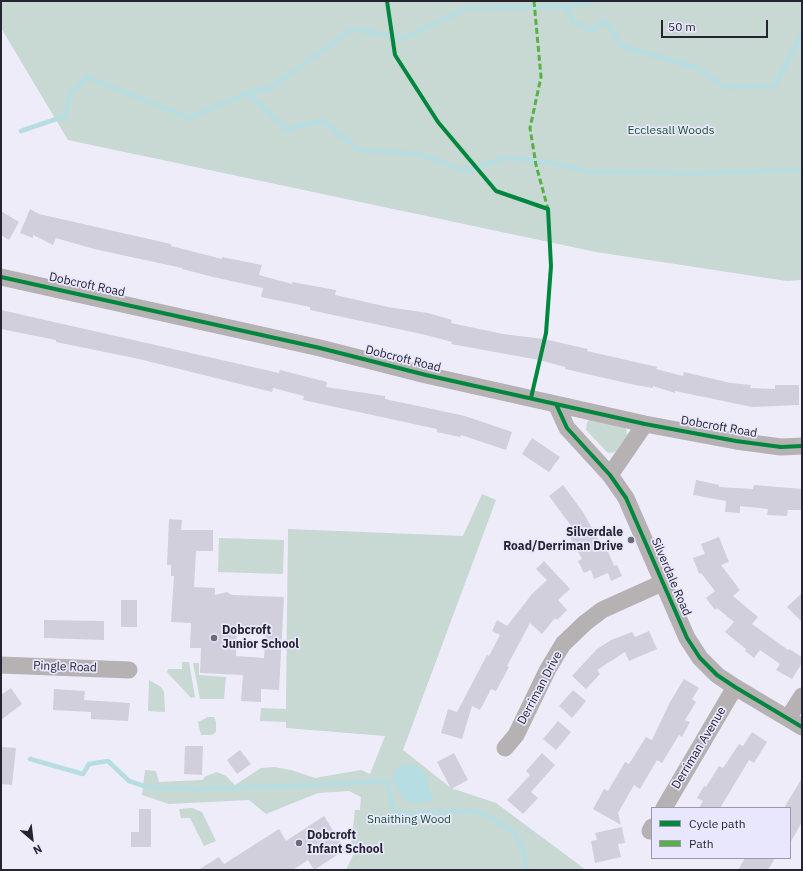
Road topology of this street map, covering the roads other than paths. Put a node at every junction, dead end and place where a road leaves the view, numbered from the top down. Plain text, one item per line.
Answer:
1 (1, 277) edge
2 (556, 404) junction
3 (645, 424) junction
4 (802, 446) edge
5 (610, 475) junction
6 (662, 583) junction
7 (1, 665) edge
8 (129, 670) dead end
9 (735, 687) junction
10 (802, 696) edge
11 (795, 723) edge
12 (505, 748) dead end
13 (665, 807) edge

1 - 2 street, Dobcroft Road
2 - 3 street, Dobcroft Road
2 - 5 street, Silverdale Road
3 - 4 street, Dobcroft Road
3 - 5 street
5 - 6 street, Silverdale Road
6 - 9 street, Silverdale Road
6 - 12 street, Derriman Drive
7 - 8 street, Pingle Road
9 - 11 street, Silverdale Road
9 - 13 street, Derriman Avenue
10 - 11 street, Silverdale Road

